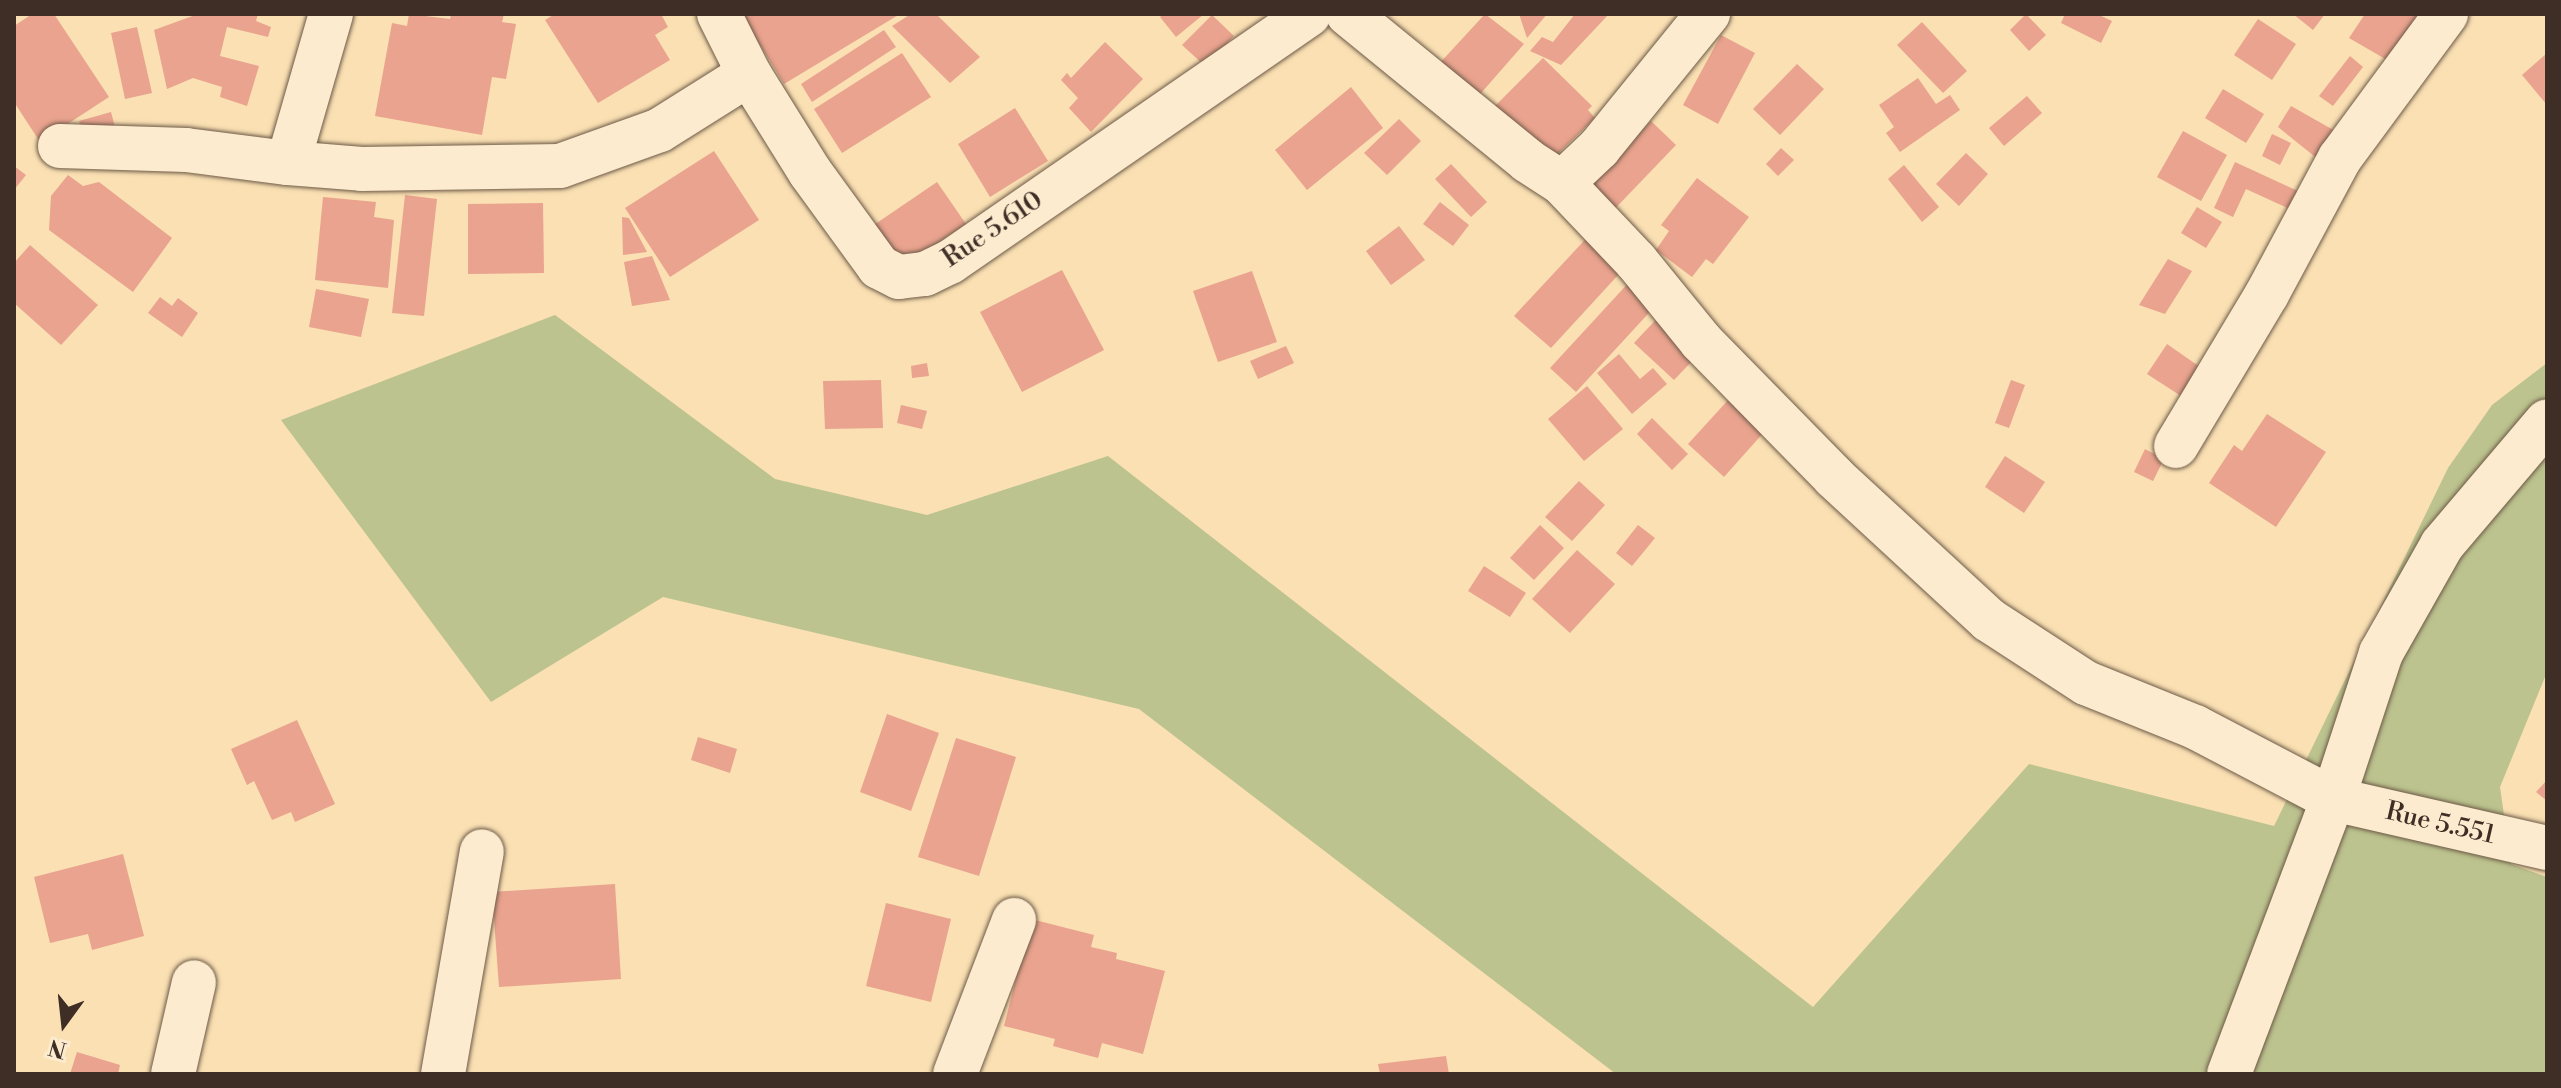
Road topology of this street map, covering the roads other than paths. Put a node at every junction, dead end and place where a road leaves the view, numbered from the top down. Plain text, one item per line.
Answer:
1 (331, 14) edge
2 (719, 14) edge
3 (1309, 14) edge
4 (1348, 14) edge
5 (1708, 14) edge
6 (2446, 14) edge
7 (749, 74) junction
8 (60, 146) dead end
9 (288, 163) junction
10 (1562, 183) junction
11 (2547, 421) edge
12 (2176, 446) dead end
13 (2333, 799) junction
14 (2547, 848) edge
15 (482, 851) dead end
16 (1014, 920) dead end
17 (194, 982) dead end
18 (173, 1074) edge
19 (443, 1074) edge
20 (955, 1074) edge
21 (2229, 1074) edge

1 - 9 street
2 - 7 street, Rue 5.610
3 - 7 street, Rue 5.610
4 - 10 street, Rue 5.551
5 - 10 street
6 - 12 street
7 - 9 street
8 - 9 street
10 - 13 street, Rue 5.551
11 - 13 street
13 - 14 street, Rue 5.551
13 - 21 street
15 - 19 street
16 - 20 street
17 - 18 street

